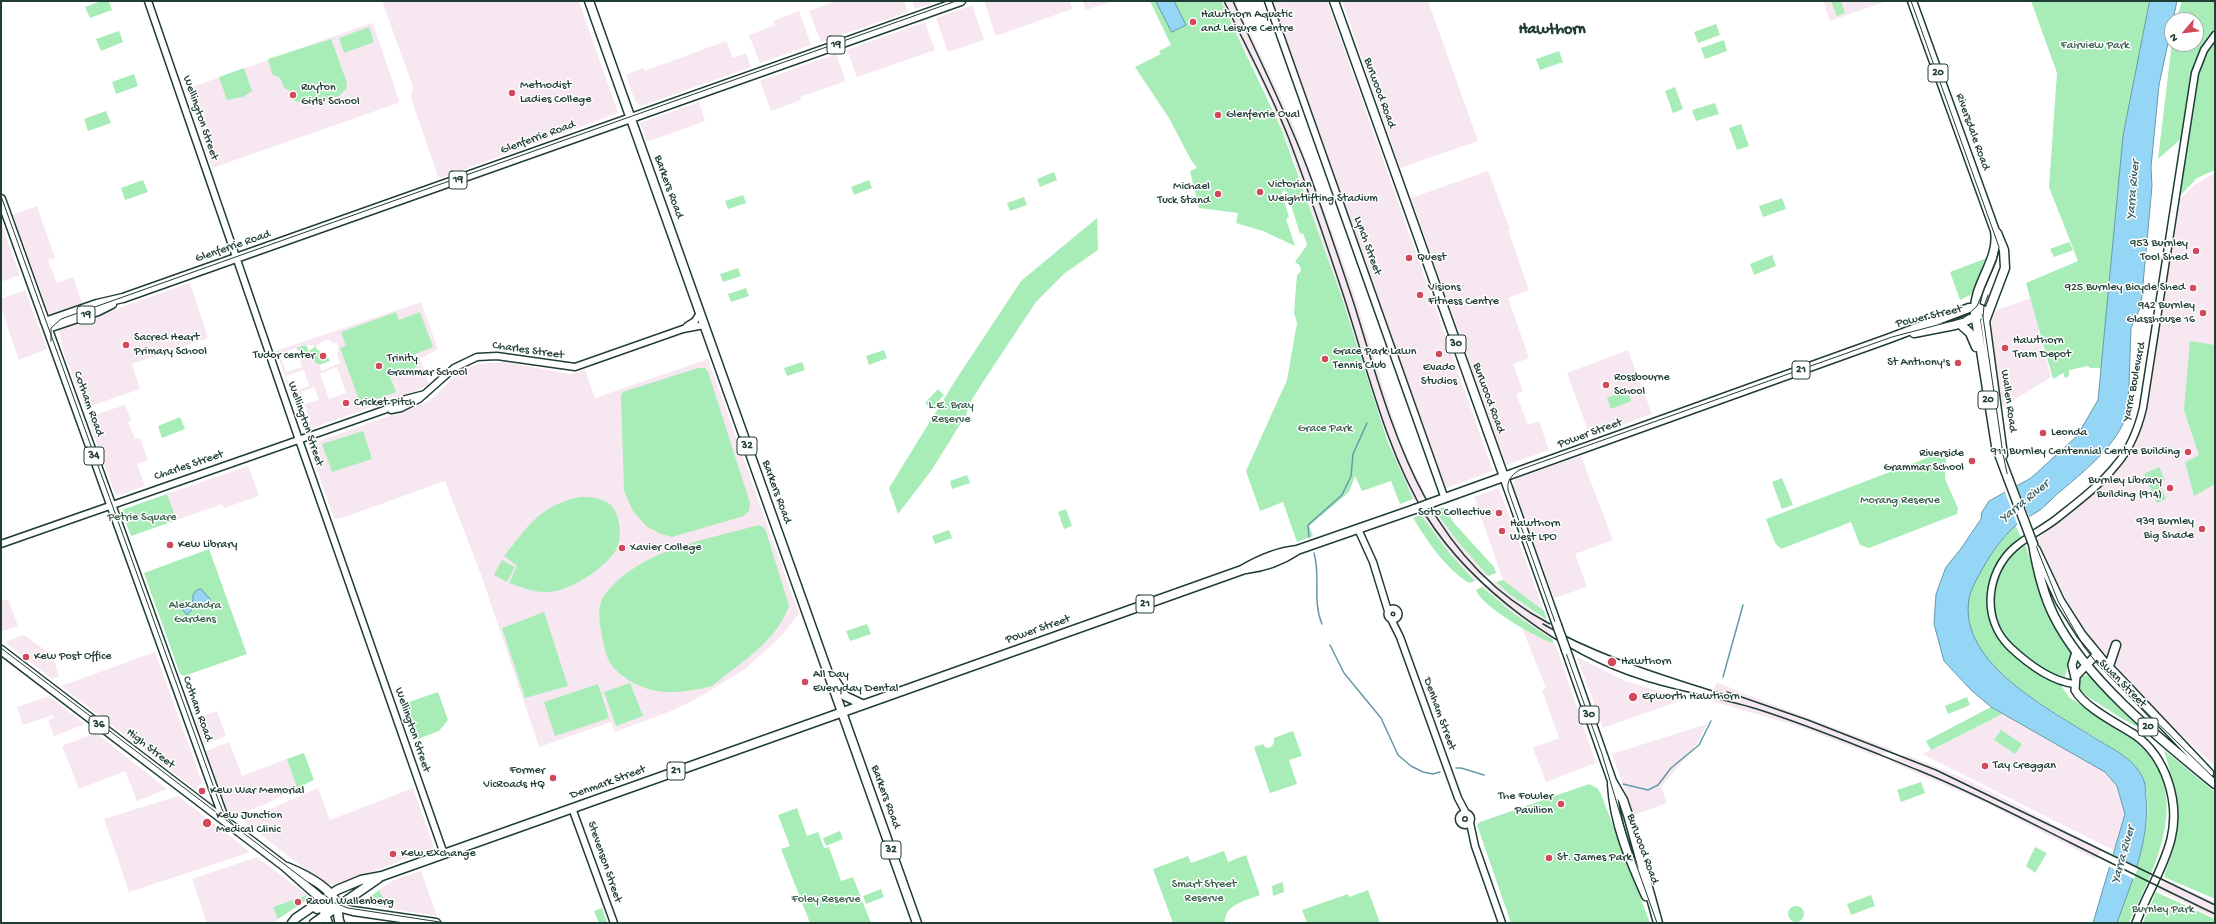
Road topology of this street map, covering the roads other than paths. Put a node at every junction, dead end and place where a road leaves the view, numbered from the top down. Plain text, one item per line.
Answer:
1 (148, 1) edge
2 (589, 1) edge
3 (961, 1) edge
4 (1268, 1) edge
5 (1334, 1) edge
6 (1912, 1) edge
7 (2215, 35) edge
8 (631, 118) junction
9 (1, 199) edge
10 (1994, 227) junction
11 (236, 258) junction
12 (1975, 307) junction
13 (1987, 312) junction
14 (700, 314) junction
15 (1975, 318) junction
16 (1960, 324) junction
17 (47, 325) junction
18 (704, 325) junction
19 (1986, 327) joint
20 (683, 329) junction
21 (1890, 338) junction
22 (1984, 369) junction
23 (299, 440) junction
24 (1504, 478) junction
25 (2008, 478) junction
26 (1445, 498) junction
27 (111, 506) junction
28 (1360, 528) junction
29 (1, 544) edge
30 (2033, 544) junction
31 (1390, 610) junction
32 (1394, 619) junction
33 (2116, 646) dead end
34 (1, 650) edge
35 (2076, 652) junction
36 (2097, 654) junction
37 (2086, 664) junction
38 (825, 665) junction
39 (2109, 666) junction
40 (2074, 681) junction
41 (862, 704) junction
42 (842, 711) junction
43 (2215, 779) edge
44 (1612, 781) junction
45 (2215, 784) edge
46 (572, 808) junction
47 (1464, 814) junction
48 (224, 821) junction
49 (1467, 824) junction
50 (444, 854) junction
51 (284, 866) junction
52 (382, 876) junction
53 (330, 894) junction
54 (321, 904) junction
55 (338, 907) junction
56 (327, 919) edge
57 (292, 923) edge
58 (295, 923) edge
59 (314, 923) edge
60 (340, 923) edge
61 (436, 923) edge
62 (614, 923) edge
63 (917, 923) edge
64 (1502, 923) edge
65 (1658, 923) edge
66 (2136, 923) edge

1 - 11 street, Wellington Street
2 - 8 main road, Barkers Road / 32
3 - 8 main road, Glenferrie Road / 19
4 - 26 street, Lynch Street
5 - 24 main road, Burwood Road / 30
6 - 10 main road, Riversdale Road / 20
7 - 40 street, Yarra Boulevard
8 - 11 main road, Glenferrie Road / 19
8 - 14 main road, Barkers Road / 32
9 - 17 main road, Cotham Road / 34
10 - 12 main road, Riversdale Road / 20
10 - 13 main road, Riversdale Road / 20
11 - 17 main road, Glenferrie Road / 19
11 - 23 street, Wellington Street
12 - 13 main road, Power Street
12 - 15 main road, 20
12 - 21 main road, Power Street / 21
13 - 15 main road, Power Street
13 - 19 main road, Riversdale Road / 20
14 - 18 main road, Barkers Road / 32
14 - 20 street, Charles Street
15 - 16 main road, Power Street / 21
15 - 22 main road, Wallen Road / 20
16 - 21 main road, Power Street / 21
16 - 22 main road
17 - 27 main road, Cotham Road / 34
18 - 20 street, Charles Street
18 - 38 main road, Barkers Road / 32
19 - 25 main road, Wallen Road / 20
20 - 23 street, Charles Street
21 - 24 main road, Power Street / 21
22 - 25 main road, Wallen Road / 20
23 - 27 street, Charles Street
23 - 50 street, Wellington Street
24 - 26 main road, Power Street / 21
24 - 44 main road, Burwood Road / 30, bridge
25 - 30 main road, Wallen Road / 20, bridge
26 - 28 main road, Power Street / 21, bridge
27 - 29 street, Charles Street
27 - 48 main road, Cotham Road / 34
28 - 31 street
28 - 41 main road, Power Street / 21
30 - 35 main road, Wallen Road / 20
30 - 36 main road, Wallen Road / 20
31 - 32 street
31 - 32 street
32 - 47 street, Denham Street
33 - 39 main road
34 - 48 main road, High Street / 36
35 - 37 main road, Wallen Road / 20
35 - 40 main road
36 - 37 main road
36 - 39 main road, Swan Street / 20
37 - 40 main road
37 - 45 main road, Swan Street / 20
38 - 41 main road
38 - 42 main road, Barkers Road / 32
39 - 43 main road, Swan Street / 20
40 - 66 main road
41 - 42 main road, Power Street / 21
42 - 46 main road, Denmark Street / 21
42 - 63 main road, Barkers Road / 32
44 - 65 main road, Burwood Road / 30
44 - 65 main road, Burwood Road / 30
46 - 50 main road, Denmark Street / 21
46 - 62 street, Stevenson Street
47 - 49 street
47 - 49 street
48 - 51 main road, High Street
49 - 64 street
50 - 52 main road, Denmark Street / 21
51 - 53 main road, High Street
51 - 54 main road, High Street
52 - 53 main road, Denmark Street / 21
52 - 55 main road, Denmark Street / 21
53 - 54 main road, 21
53 - 55 main road, High Street
54 - 55 main road
54 - 56 main road, High Street
54 - 57 main road, 21
54 - 58 main road
55 - 56 main road, 21
55 - 60 main road
55 - 61 main road
56 - 59 main road, 21

